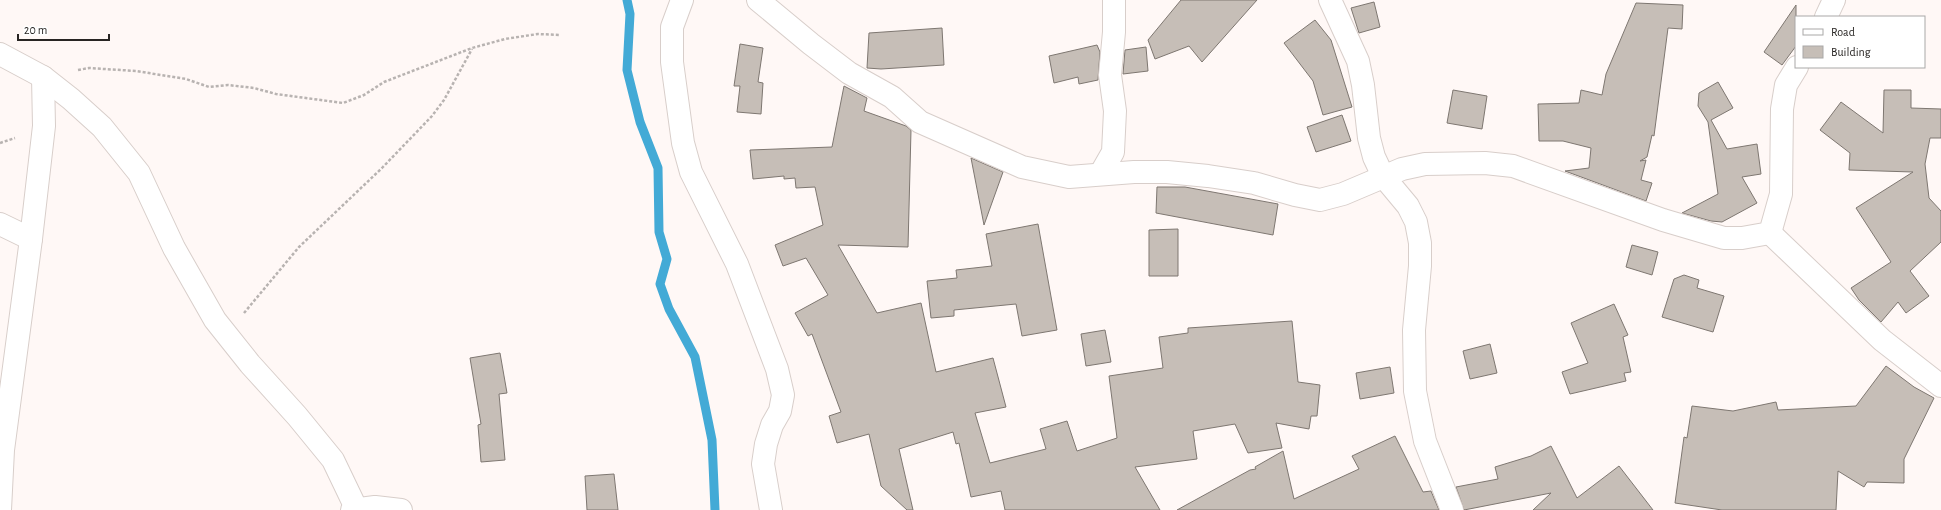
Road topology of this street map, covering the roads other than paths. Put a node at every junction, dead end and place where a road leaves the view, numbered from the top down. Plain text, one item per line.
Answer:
1 (682, 0) edge
2 (758, 0) edge
3 (1114, 0) edge
4 (1330, 0) edge
5 (1834, 0) edge
6 (1826, 16) edge
7 (0, 54) edge
8 (1796, 68) edge
9 (43, 77) junction
10 (1101, 173) junction
11 (1383, 176) junction
12 (0, 224) edge
13 (1770, 233) junction
14 (31, 239) junction
15 (1941, 386) edge
16 (354, 509) edge
17 (0, 510) edge
18 (401, 510) edge
19 (771, 510) edge
20 (1452, 510) edge

1 - 19 street
2 - 10 street
3 - 10 street
4 - 11 street
5 - 6 street
7 - 9 street
8 - 13 street
9 - 14 street
9 - 16 street
10 - 11 street
11 - 13 street
11 - 20 street
12 - 14 street
13 - 15 street
14 - 17 street
16 - 18 street

